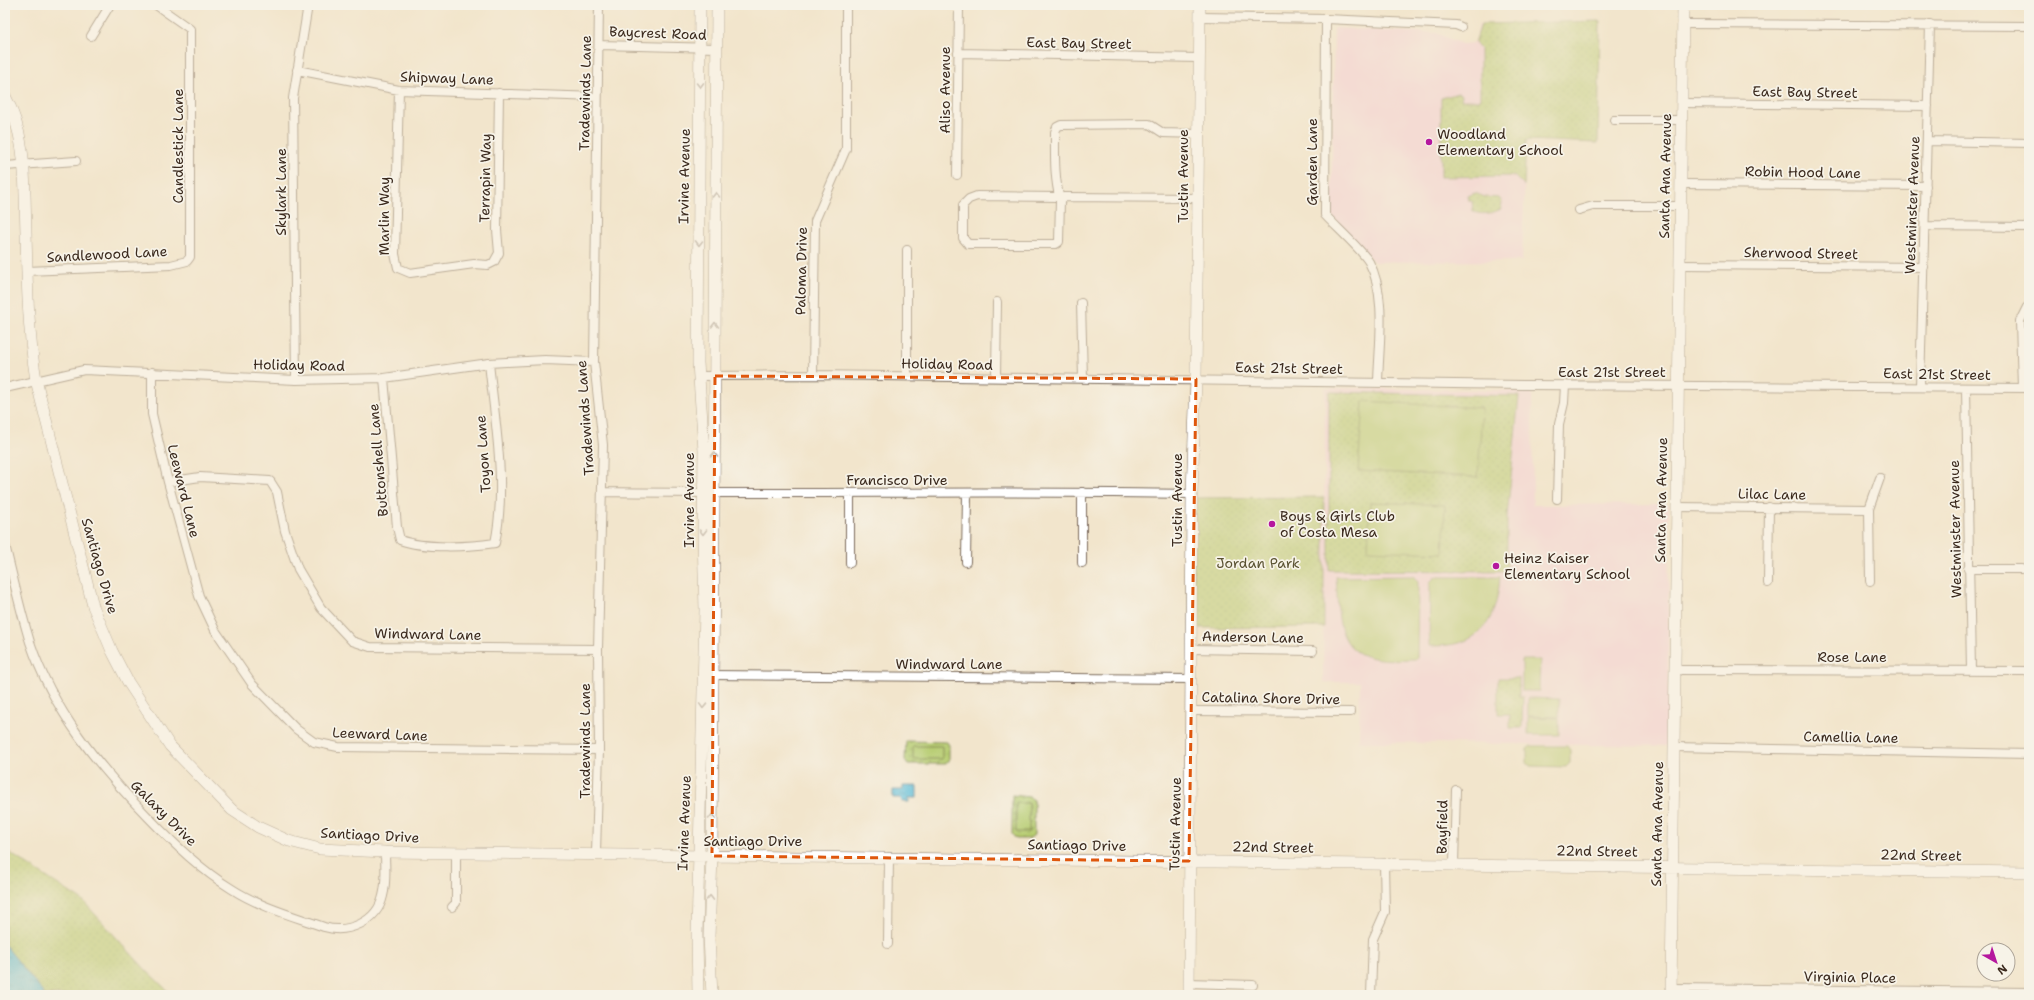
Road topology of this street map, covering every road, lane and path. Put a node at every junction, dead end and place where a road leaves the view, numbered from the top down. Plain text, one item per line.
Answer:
1 (110, 5) edge
2 (156, 5) edge
3 (308, 5) edge
4 (599, 5) edge
5 (700, 5) edge
6 (717, 5) edge
7 (846, 5) edge
8 (959, 5) edge
9 (1200, 5) edge
10 (1683, 5) edge
11 (1201, 16) junction
12 (1326, 19) junction
13 (1683, 24) junction
14 (1930, 24) junction
15 (1461, 26) dead end
16 (2029, 26) edge
17 (91, 36) dead end
18 (600, 45) junction
19 (699, 46) junction
20 (716, 48) junction
21 (958, 54) junction
22 (1198, 58) junction
23 (297, 70) junction
24 (399, 90) junction
25 (498, 93) junction
26 (5, 96) edge
27 (598, 97) junction
28 (1682, 103) junction
29 (1928, 106) junction
30 (1614, 120) dead end
31 (1682, 120) junction
32 (1198, 134) junction
33 (1927, 141) junction
34 (2029, 143) edge
35 (76, 161) dead end
36 (25, 165) junction
37 (5, 166) edge
38 (957, 175) dead end
39 (1680, 184) junction
40 (1926, 186) junction
41 (1062, 197) junction
42 (1199, 198) junction
43 (1679, 206) junction
44 (1579, 210) dead end
45 (1925, 226) junction
46 (2029, 227) edge
47 (907, 250) dead end
48 (187, 261) joint
49 (494, 262) joint
50 (1679, 265) junction
51 (1924, 267) junction
52 (27, 271) junction
53 (997, 302) dead end
54 (1081, 303) dead end
55 (2029, 307) edge
56 (594, 362) junction
57 (489, 363) junction
58 (152, 372) junction
59 (813, 375) junction
60 (698, 376) junction
61 (715, 376) junction
62 (907, 376) junction
63 (996, 377) junction
64 (384, 378) junction
65 (1083, 378) junction
66 (1196, 379) junction
67 (36, 380) junction
68 (296, 380) junction
69 (1378, 382) junction
70 (1565, 385) junction
71 (1677, 385) junction
72 (1920, 386) junction
73 (5, 388) edge
74 (1966, 388) junction
75 (2025, 388) edge
76 (1880, 478) dead end
77 (168, 482) junction
78 (603, 492) junction
79 (1082, 492) junction
80 (850, 493) junction
81 (709, 494) junction
82 (967, 494) junction
83 (1192, 494) junction
84 (1557, 499) dead end
85 (1676, 507) junction
86 (1769, 507) junction
87 (1868, 508) junction
88 (400, 540) joint
89 (5, 545) edge
90 (966, 562) dead end
91 (850, 563) dead end
92 (1082, 563) dead end
93 (1968, 569) junction
94 (2021, 569) dead end
95 (1870, 581) dead end
96 (1768, 583) dead end
97 (1192, 649) junction
98 (598, 650) junction
99 (1313, 651) dead end
100 (1674, 670) junction
101 (1971, 670) junction
102 (2029, 671) edge
103 (709, 675) junction
104 (1192, 679) junction
105 (1192, 711) junction
106 (1351, 712) dead end
107 (1673, 746) junction
108 (600, 750) junction
109 (2029, 754) edge
110 (1456, 790) dead end
111 (385, 852) junction
112 (456, 853) junction
113 (596, 853) junction
114 (699, 856) junction
115 (712, 856) junction
116 (889, 857) junction
117 (1189, 861) junction
118 (1384, 864) junction
119 (1454, 864) junction
120 (1672, 867) junction
121 (2029, 872) edge
122 (452, 907) dead end
123 (888, 944) dead end
124 (696, 956) junction
125 (1189, 982) junction
126 (1253, 986) dead end
127 (1671, 991) edge
128 (2029, 992) edge
129 (698, 995) edge
130 (704, 995) edge
131 (712, 995) edge
132 (1189, 995) edge
133 (1370, 995) edge

1 - 17 street
2 - 48 street, Candlestick Lane
3 - 23 street, Skylark Lane
4 - 18 street, Tradewinds Lane
5 - 19 street, Irvine Avenue
6 - 20 street, Irvine Avenue
7 - 59 street, Paloma Drive
8 - 21 street, Aliso Avenue
9 - 11 street, Tustin Avenue
10 - 13 street, Santa Ana Avenue
11 - 12 street
11 - 22 street, Tustin Avenue
12 - 15 street
12 - 69 street, Garden Lane
13 - 14 street
13 - 28 street, Santa Ana Avenue
14 - 16 street
14 - 29 street, Westminster Avenue
18 - 19 street, Baycrest Road
18 - 27 street, Tradewinds Lane
19 - 20 street, Baycrest Road
19 -> 60 street, Irvine Avenue
61 -> 20 street, Irvine Avenue
21 - 22 street, East Bay Street
21 - 38 street, Aliso Avenue
22 - 32 street, Tustin Avenue
23 - 24 street, Shipway Lane
23 - 68 street, Skylark Lane
24 - 25 street, Shipway Lane
24 - 49 street, Marlin Way
25 - 27 street, Shipway Lane
25 - 49 street, Terrapin Way
26 - 36 street, Santiago Drive
27 - 56 street, Tradewinds Lane
28 - 29 street, East Bay Street
28 - 31 street, Santa Ana Avenue
29 - 33 street, Westminster Avenue
30 - 31 street
31 - 39 street, Santa Ana Avenue
32 - 41 street
32 - 42 street, Tustin Avenue
33 - 34 street
33 - 40 street, Westminster Avenue
35 - 36 street
36 - 37 street
36 - 52 street, Santiago Drive
39 - 40 street, Robin Hood Lane
39 - 43 street, Santa Ana Avenue
40 - 45 street, Westminster Avenue
41 - 41 street
41 - 42 street
42 - 66 street, Tustin Avenue
43 - 44 street
43 - 50 street, Santa Ana Avenue
45 - 46 street
45 - 51 street, Westminster Avenue
47 - 62 street
48 - 52 street, Sandlewood Lane
50 - 51 street, Sherwood Street
50 - 71 street, Santa Ana Avenue
51 - 72 street, Westminster Avenue
52 - 67 street, Santiago Drive
53 - 63 street
54 - 65 street
55 - 75 street
56 - 57 street, Holiday Road
56 - 78 street, Tradewinds Lane
57 - 64 street, Holiday Road
57 - 88 street, Toyon Lane
58 - 67 street, Holiday Road
58 - 68 street, Holiday Road
58 - 77 street, Leeward Lane
59 - 61 street, Holiday Road
59 - 62 street, Holiday Road
60 - 61 street, Holiday Road
60 - 81 street, Irvine Avenue
81 -> 61 street, Irvine Avenue
62 - 63 street, Holiday Road
63 - 65 street, Holiday Road
64 - 68 street, Holiday Road
64 - 88 street, Buttonshell Lane
65 - 66 street, Holiday Road
66 - 69 street, East 21st Street
66 - 83 street, Tustin Avenue
67 - 73 street, Holiday Road
67 - 111 street, Santiago Drive
69 - 70 street, East 21st Street
70 - 71 street, East 21st Street
70 - 84 street
71 - 72 street, East 21st Street
71 - 85 street, Santa Ana Avenue
72 - 74 street, East 21st Street
74 - 75 street, East 21st Street
74 - 93 street, Westminster Avenue
76 - 87 street
77 - 98 street, Windward Lane
77 - 108 street, Leeward Lane
78 - 81 street, Francisco Drive
78 - 98 street, Tradewinds Lane
79 - 82 street, Francisco Drive
79 - 83 street, Francisco Drive
79 - 92 street
80 - 81 street, Francisco Drive
80 - 82 street, Francisco Drive
80 - 91 street
81 - 103 street, Irvine Avenue
82 - 90 street
83 - 97 street, Tustin Avenue
85 - 86 street, Lilac Lane
85 - 100 street, Santa Ana Avenue
86 - 87 street, Lilac Lane
86 - 96 street
87 - 95 street
89 - 111 street, Galaxy Drive
93 - 94 street
93 - 101 street, Westminster Avenue
97 - 99 street, Anderson Lane
97 - 104 street, Tustin Avenue
98 - 108 street, Tradewinds Lane
100 - 101 street, Rose Lane
100 - 107 street, Santa Ana Avenue
101 - 102 street, Rose Lane
103 - 104 street, Windward Lane
103 -> 114 street, Irvine Avenue
115 -> 103 street, Irvine Avenue
104 - 105 street, Tustin Avenue
105 - 106 street, Catalina Shore Drive
105 - 117 street, Tustin Avenue
107 - 109 street, Camellia Lane
107 - 120 street, Santa Ana Avenue
108 - 113 street, Tradewinds Lane
110 - 119 street, Bayfield
111 - 112 street, Santiago Drive
112 - 113 street, Santiago Drive
112 - 122 street
113 - 114 street, Santiago Drive
114 - 115 street, Santiago Drive
114 - 124 street, Irvine Avenue
115 - 116 street, Santiago Drive
131 -> 115 street, Irvine Avenue
116 - 117 street, Santiago Drive
116 - 123 street
117 - 118 street, 22nd Street
117 - 125 street, Tustin Avenue
118 - 119 street, 22nd Street
118 - 133 street
119 - 120 street, 22nd Street
120 - 121 street, 22nd Street
120 - 127 street, Santa Ana Avenue
124 - 129 street, Irvine Avenue
124 - 130 street
125 - 126 street
125 - 132 street, Tustin Avenue
127 - 128 street, Virginia Place

